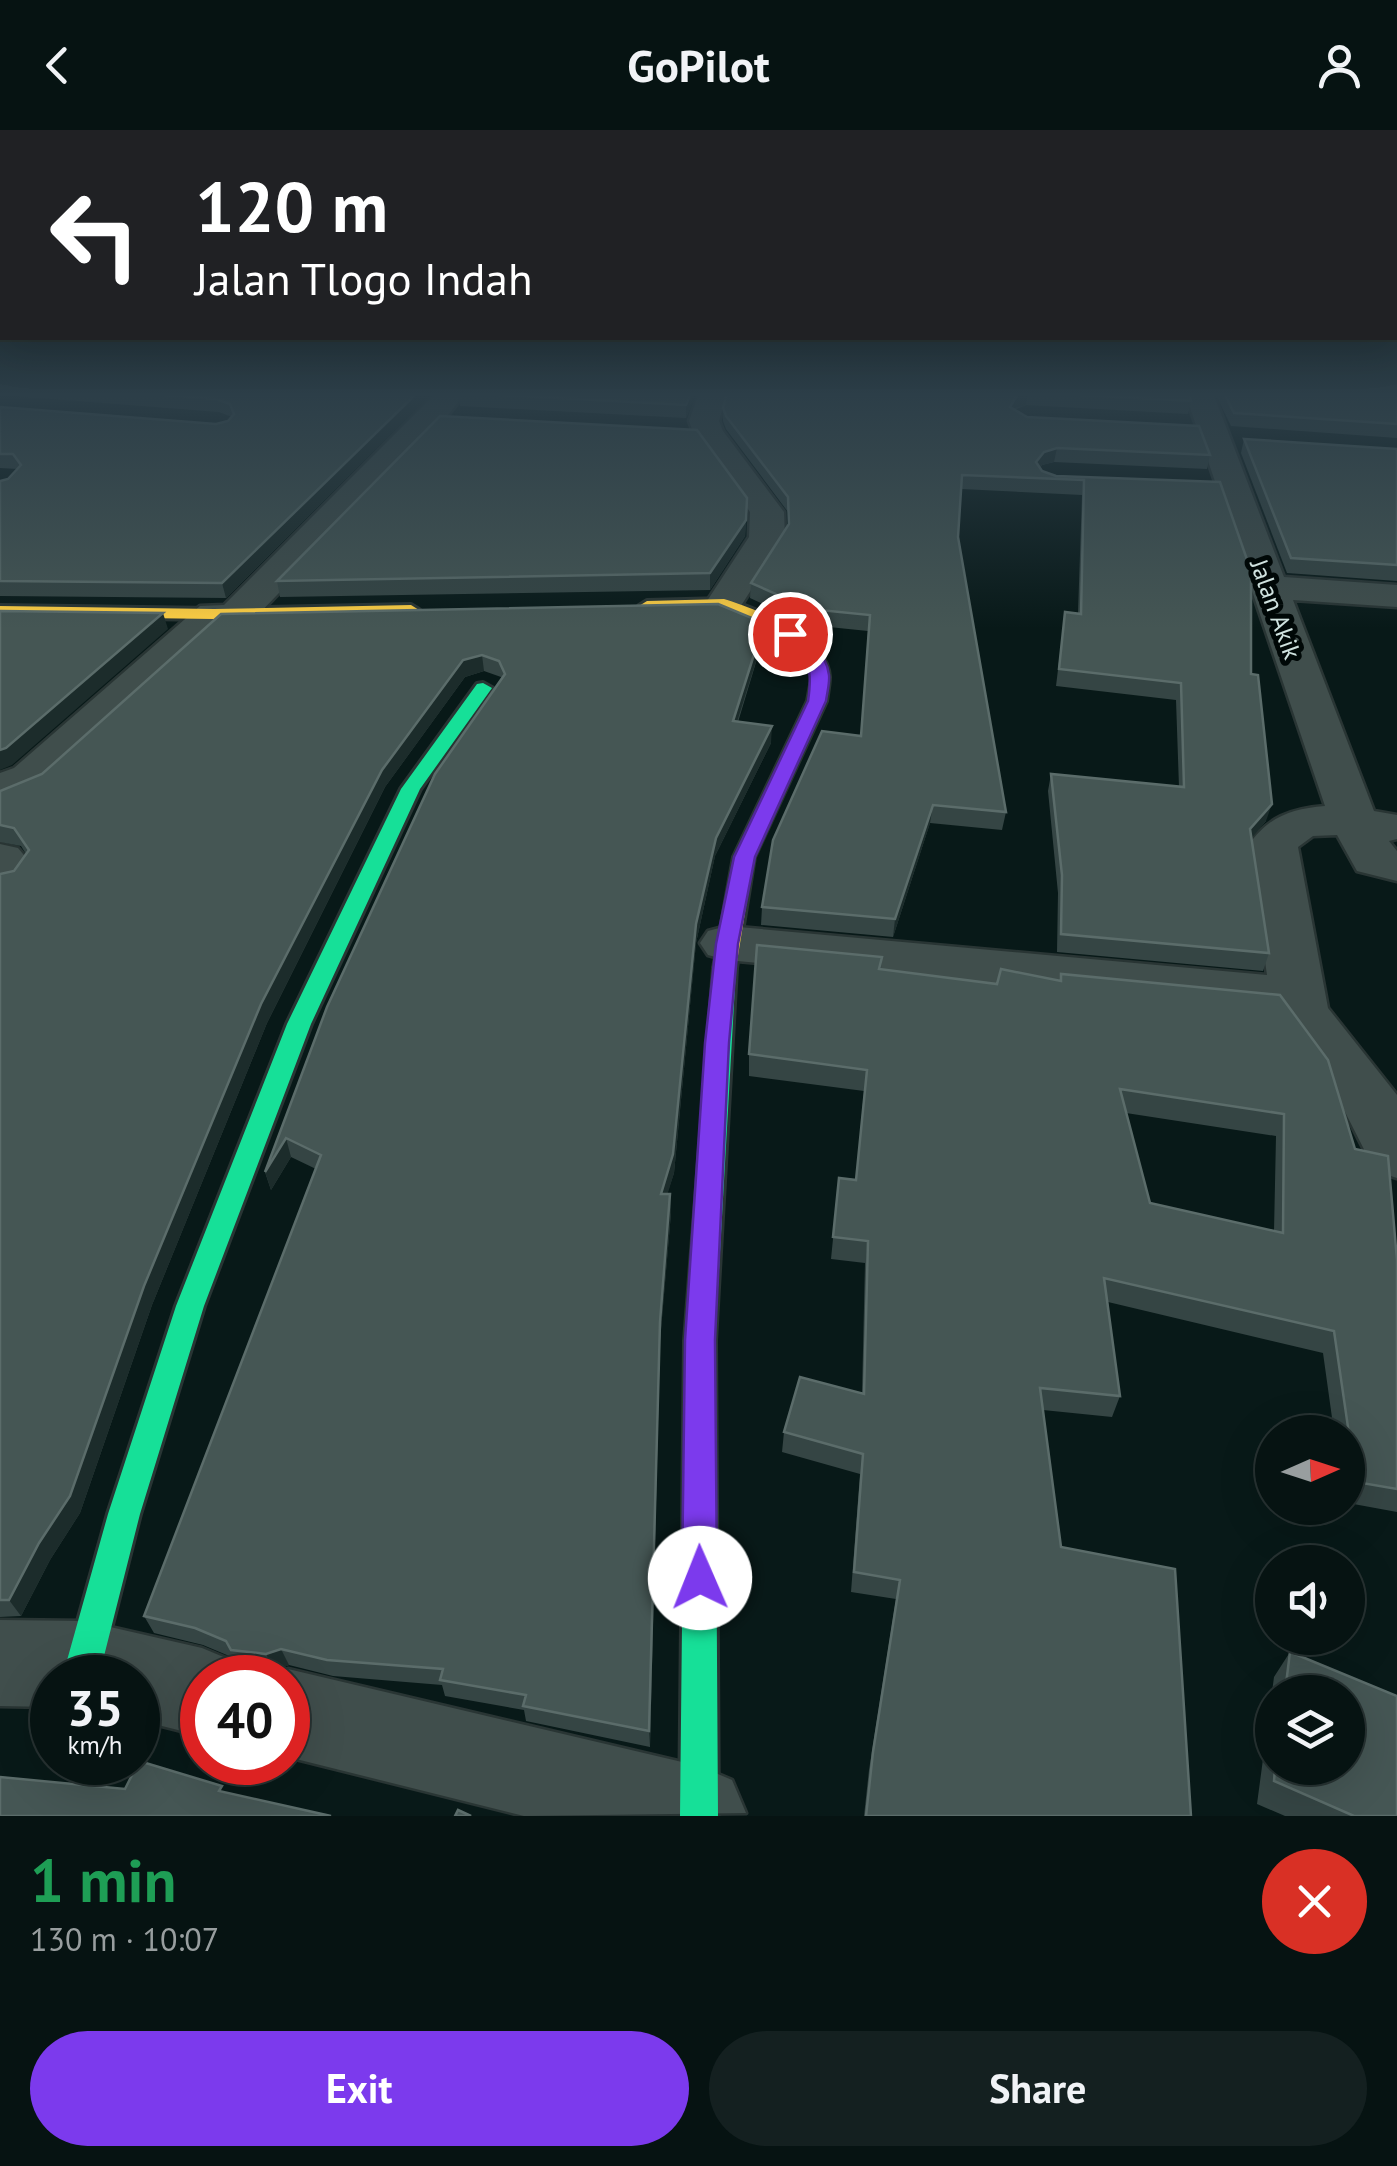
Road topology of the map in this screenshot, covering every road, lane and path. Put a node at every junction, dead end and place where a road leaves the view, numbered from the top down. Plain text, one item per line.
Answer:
1 (383, 472) edge
2 (737, 472) edge
3 (1211, 472) edge
4 (1270, 587) junction
5 (1397, 596) edge
6 (724, 604) junction
7 (629, 606) edge
8 (441, 610) edge
9 (0, 611) edge
10 (226, 614) junction
11 (483, 688) dead end
12 (3, 788) edge
13 (1376, 826) edge
14 (0, 859) edge
15 (1397, 866) edge
16 (0, 876) edge
17 (727, 944) junction
18 (1298, 997) junction
19 (1397, 1154) edge
20 (86, 1655) edge
21 (0, 1663) edge
22 (30, 1663) edge
23 (310, 1718) edge
24 (699, 1814) edge

1 - 10 street
2 - 6 street
3 - 4 street, Jalan Akik
4 - 5 street
4 - 13 street, Jalan Akik
6 - 7 street
6 - 17 street
8 - 10 street
9 - 10 street
10 - 12 street
11 - 20 street
13 - 15 street, Jalan Akik
13 - 18 street
14 - 16 street
17 - 18 street
17 - 24 street
18 - 19 street
21 - 22 street
23 - 24 street

